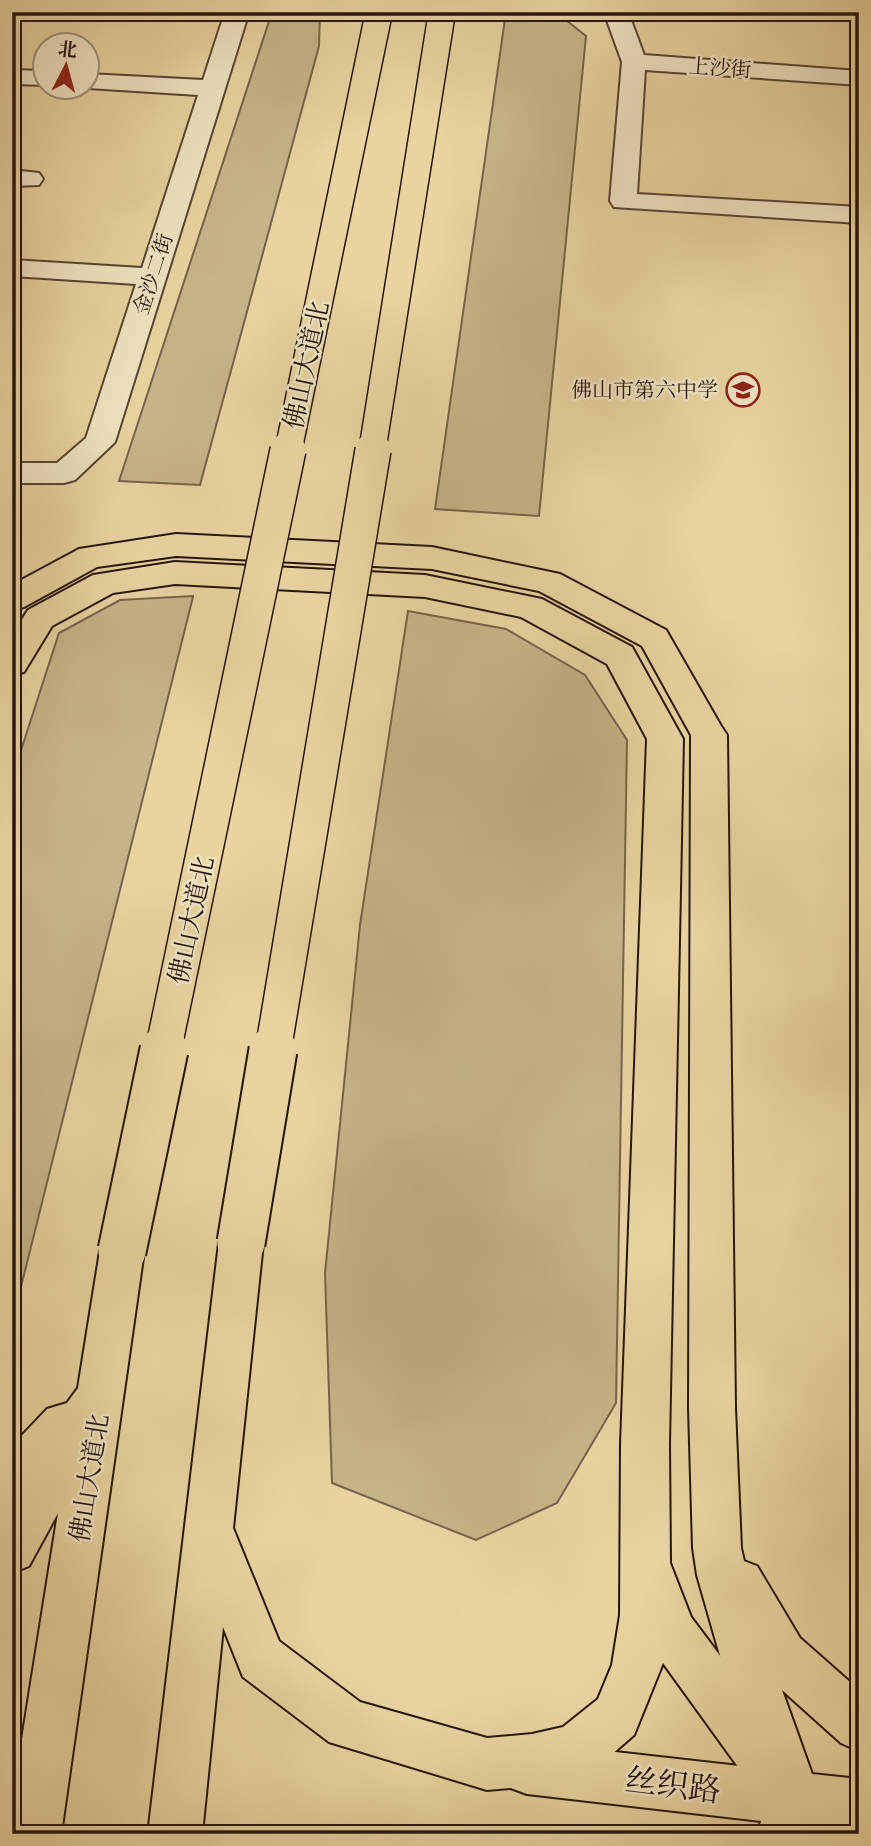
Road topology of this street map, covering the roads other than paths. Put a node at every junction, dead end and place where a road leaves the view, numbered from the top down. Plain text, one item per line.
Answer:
1 (237, 12) edge
2 (379, 12) edge
3 (442, 12) edge
4 (616, 12) edge
5 (634, 62) junction
6 (12, 77) edge
7 (32, 78) edge
8 (859, 78) edge
9 (102, 82) edge
10 (213, 88) junction
11 (859, 215) edge
12 (12, 268) edge
13 (152, 277) junction
14 (12, 473) edge
15 (12, 599) edge
16 (12, 663) edge
17 (103, 1382) junction
18 (12, 1475) edge
19 (209, 1528) junction
20 (717, 1548) junction
21 (12, 1549) edge
22 (647, 1565) junction
23 (859, 1725) edge
24 (487, 1764) junction
25 (859, 1806) edge
26 (789, 1817) edge
27 (859, 1827) edge
28 (34, 1834) edge
29 (175, 1834) edge

1 - 10 street, 金沙二街
2 - 17 main road, 佛山大道北, bridge
3 - 19 main road, bridge
4 - 5 street
5 - 8 street, 上沙街
5 - 11 street
6 - 7 street
9 - 10 street
10 - 13 street, 金沙二街
12 - 13 street
13 - 14 street, 金沙二街
15 - 20 main road
16 - 22 main road
17 - 18 main road
17 - 21 main road
17 - 28 main road, 佛山大道北
19 - 24 main road
19 - 29 main road
20 - 23 main road
20 - 26 main road
22 - 24 main road
22 - 26 main road
24 - 26 main road, 丝织路
25 - 26 main road, 丝织路
26 - 27 main road

